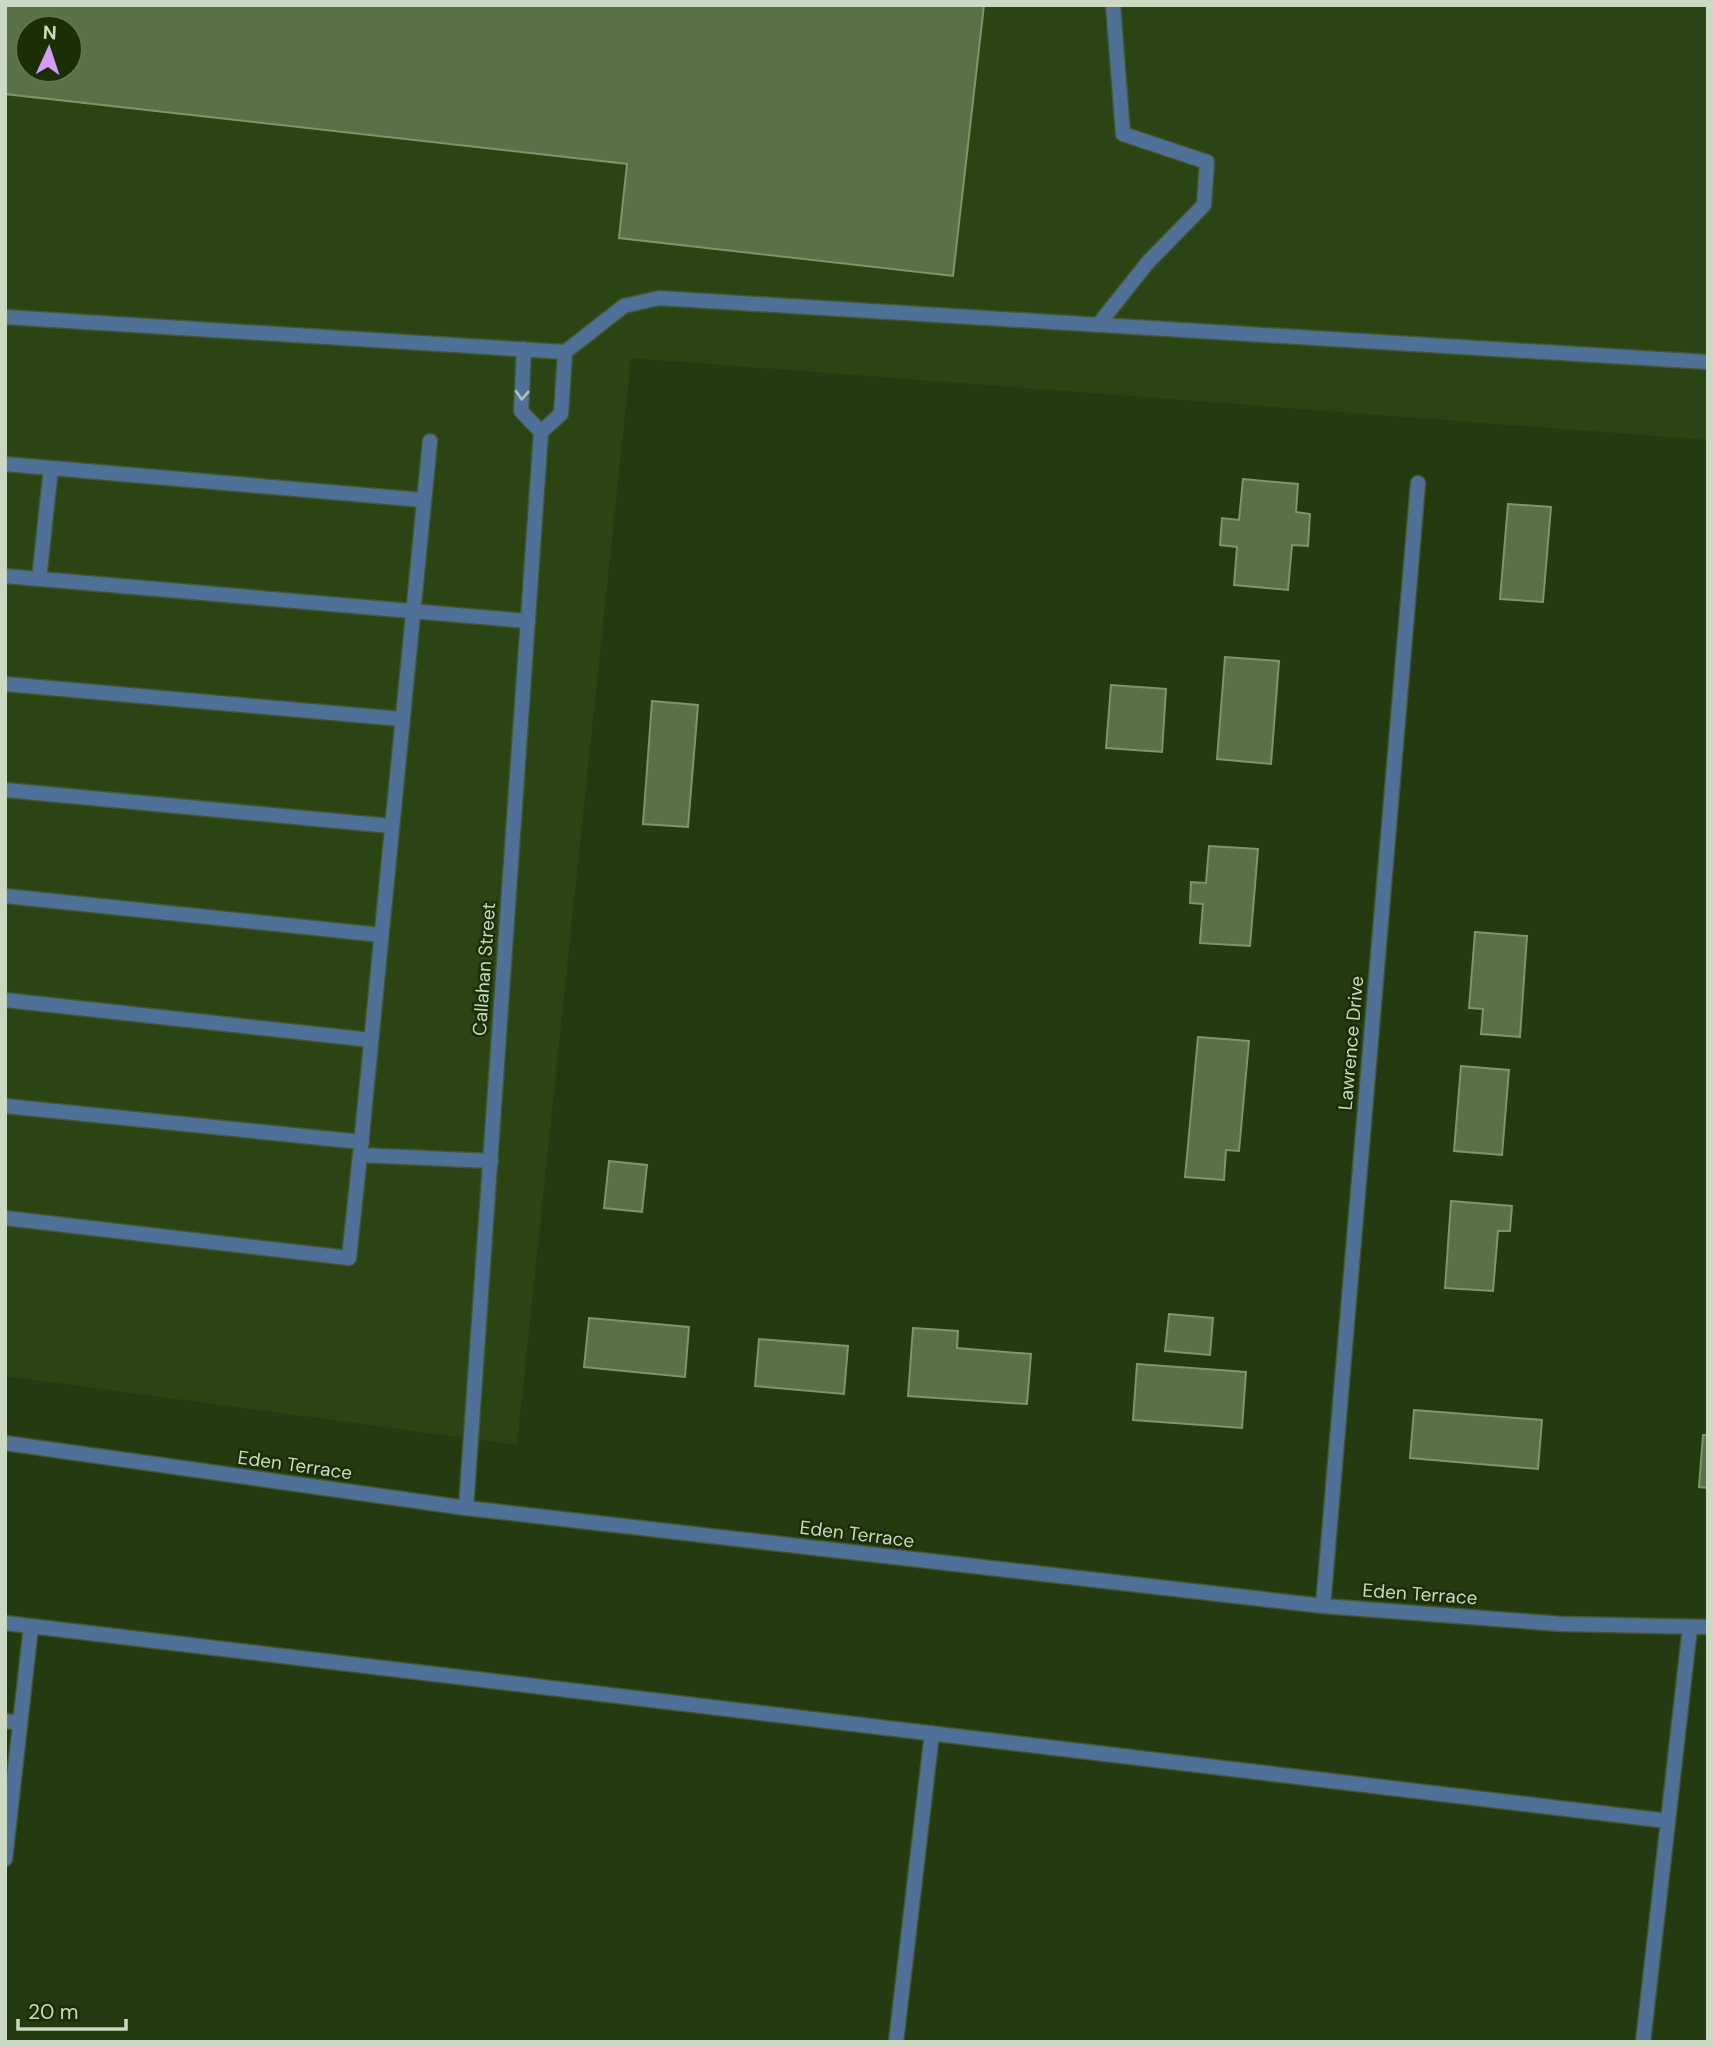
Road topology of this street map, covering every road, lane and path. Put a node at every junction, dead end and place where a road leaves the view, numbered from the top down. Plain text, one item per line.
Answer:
1 (1113, 5) edge
2 (5, 317) edge
3 (1098, 325) junction
4 (524, 349) junction
5 (565, 352) junction
6 (1708, 362) edge
7 (541, 432) junction
8 (430, 441) dead end
9 (5, 464) edge
10 (51, 468) junction
11 (1418, 483) dead end
12 (423, 500) junction
13 (5, 576) edge
14 (39, 579) junction
15 (411, 611) junction
16 (528, 621) junction
17 (5, 684) edge
18 (401, 719) junction
19 (5, 790) edge
20 (391, 826) junction
21 (5, 896) edge
22 (381, 935) junction
23 (5, 1000) edge
24 (371, 1040) junction
25 (5, 1106) edge
26 (361, 1148) junction
27 (491, 1161) junction
28 (5, 1218) edge
29 (5, 1443) edge
30 (466, 1508) junction
31 (1323, 1606) junction
32 (5, 1623) edge
33 (31, 1626) junction
34 (1690, 1627) junction
35 (1708, 1627) edge
36 (5, 1721) edge
37 (20, 1723) junction
38 (932, 1733) junction
39 (1668, 1821) junction
40 (5, 1860) edge
41 (896, 2042) edge
42 (1643, 2042) edge

1 - 3 street
2 - 4 street
3 - 5 street
3 - 6 street
4 - 5 street
4 -> 7 street
5 - 7 street
7 - 16 street, Callahan Street
8 - 12 street
9 - 10 street
10 - 12 street
10 - 14 street
11 - 31 street, Lawrence Drive
12 - 15 street
13 - 14 street
14 - 15 street
15 - 16 street
15 - 18 street
16 - 27 street, Callahan Street
17 - 18 street
18 - 20 street
19 - 20 street
20 - 22 street
21 - 22 street
22 - 24 street
23 - 24 street
24 - 26 street
25 - 26 street
26 - 27 street
26 - 28 street
27 - 30 street, Callahan Street
29 - 30 street, Eden Terrace
30 - 31 street, Eden Terrace
31 - 34 street, Eden Terrace
32 - 33 street
33 - 37 street
33 - 38 street
34 - 35 street, Eden Terrace
34 - 39 street
36 - 37 street
37 - 40 street
38 - 39 street
38 - 41 street
39 - 42 street

